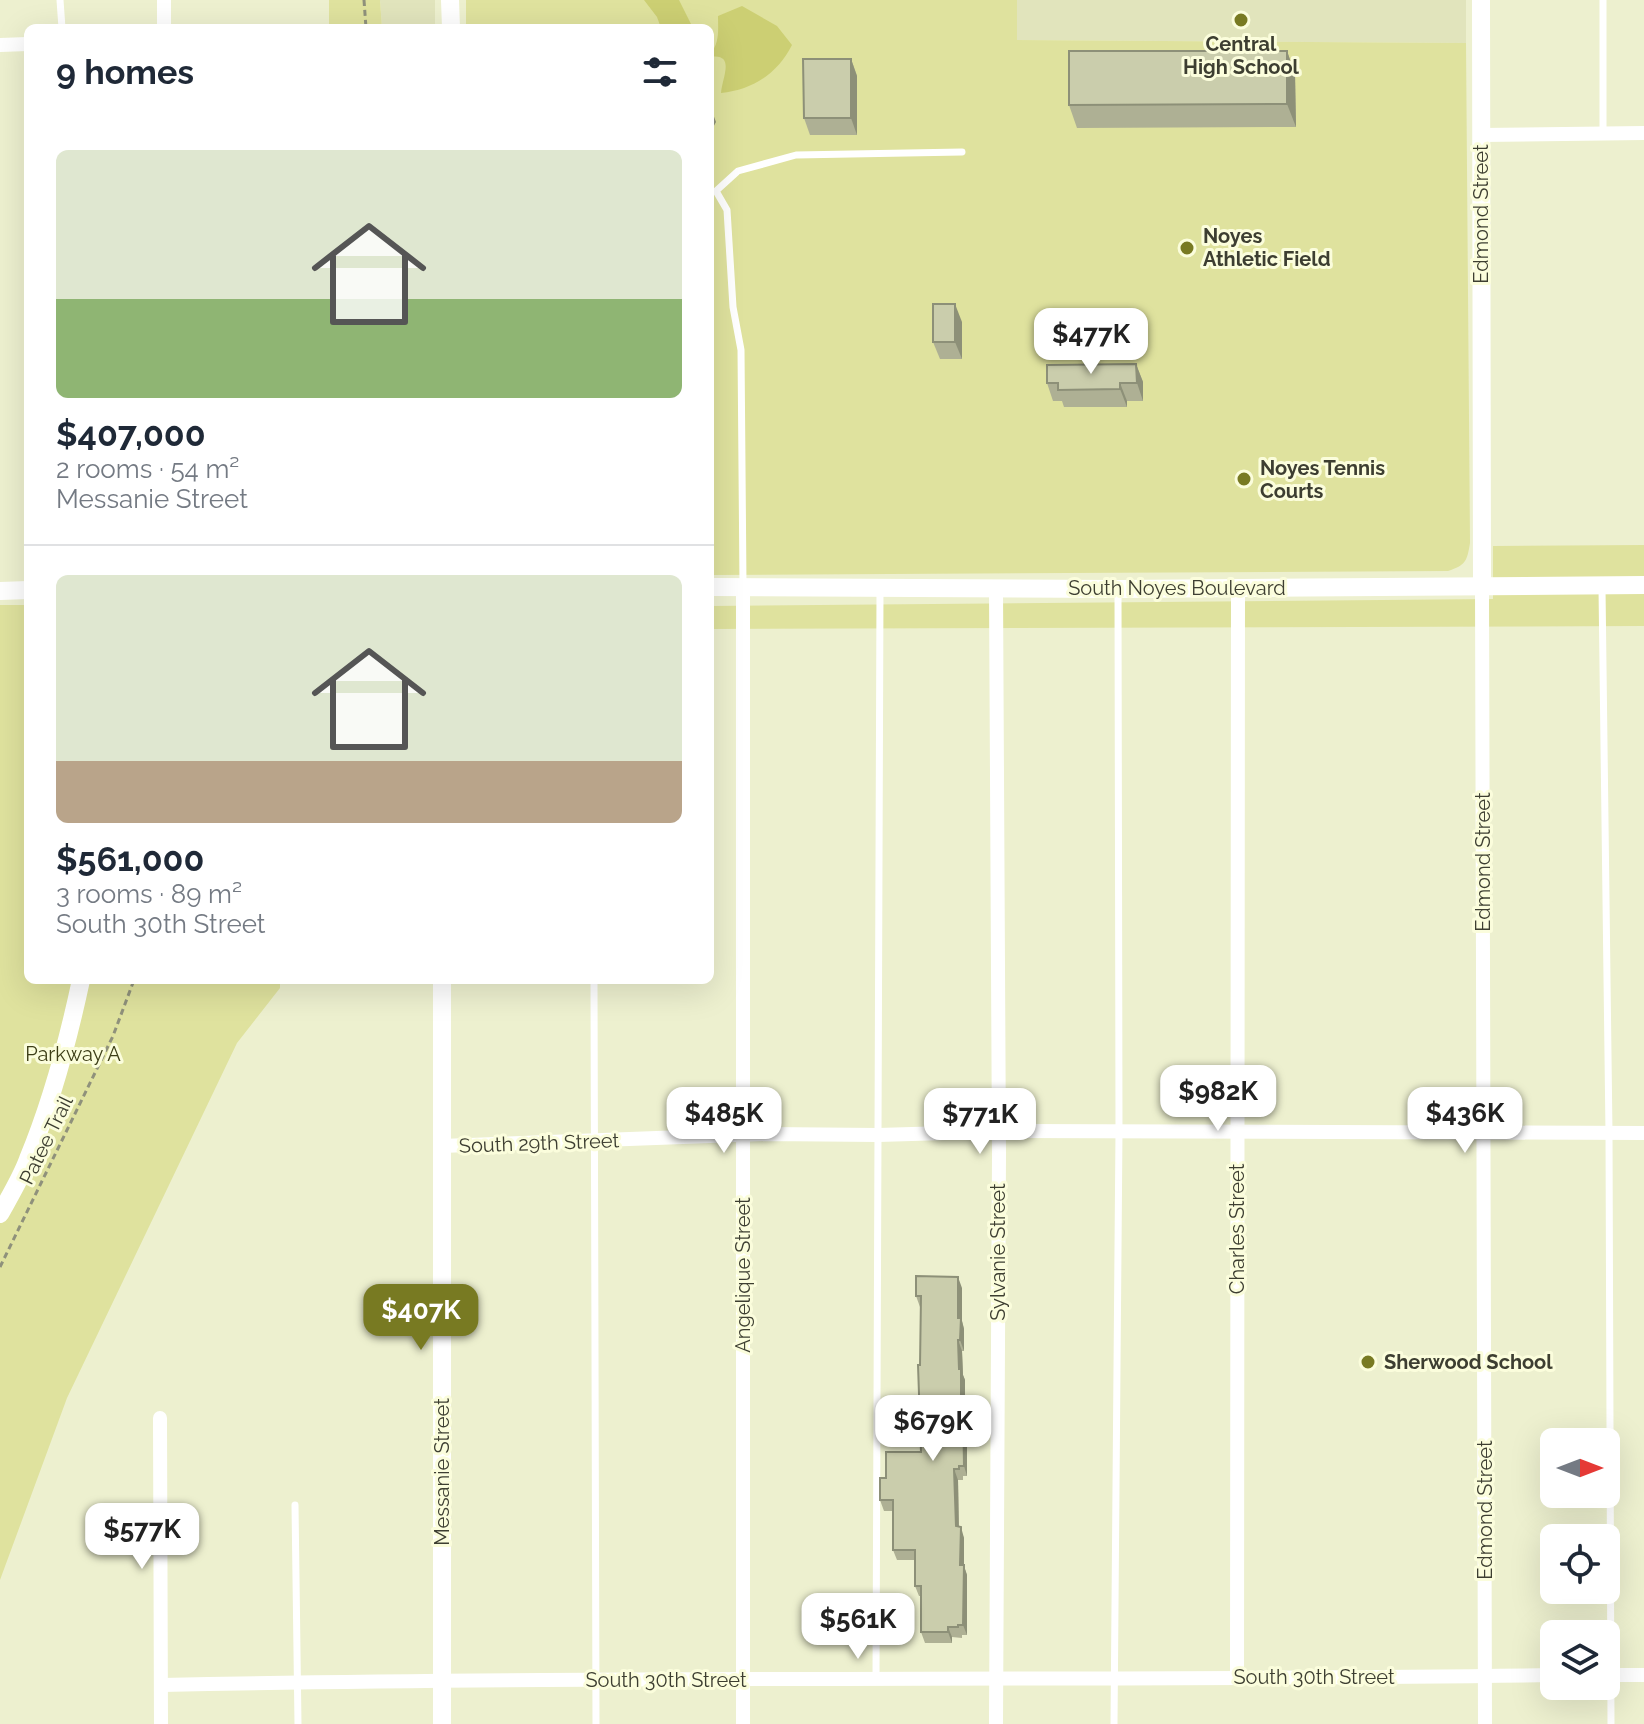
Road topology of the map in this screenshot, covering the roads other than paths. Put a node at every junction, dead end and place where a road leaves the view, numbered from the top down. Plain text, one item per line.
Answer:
1 (60, 0) edge
2 (164, 0) edge
3 (450, 0) edge
4 (1481, 0) edge
5 (1603, 0) edge
6 (62, 24) edge
7 (164, 24) edge
8 (451, 24) edge
9 (24, 44) edge
10 (0, 45) edge
11 (1603, 133) junction
12 (1644, 133) edge
13 (1481, 135) junction
14 (962, 152) dead end
15 (1644, 585) edge
16 (743, 586) junction
17 (1482, 586) junction
18 (1602, 586) junction
19 (714, 587) edge
20 (880, 588) junction
21 (996, 588) junction
22 (1118, 589) junction
23 (1238, 589) junction
24 (24, 590) edge
25 (0, 591) edge
26 (80, 984) edge
27 (442, 984) edge
28 (594, 984) edge
29 (1119, 1131) junction
30 (998, 1132) junction
31 (1237, 1132) junction
32 (1484, 1132) junction
33 (1609, 1133) junction
34 (1644, 1133) edge
35 (743, 1135) junction
36 (878, 1135) junction
37 (596, 1141) junction
38 (441, 1146) junction
39 (0, 1214) edge
40 (160, 1418) dead end
41 (295, 1505) dead end
42 (1608, 1620) edge
43 (1540, 1675) edge
44 (1620, 1675) edge
45 (1644, 1675) edge
46 (1485, 1676) junction
47 (1237, 1677) junction
48 (996, 1678) junction
49 (1114, 1678) junction
50 (442, 1680) junction
51 (596, 1680) junction
52 (745, 1680) junction
53 (876, 1680) junction
54 (297, 1682) junction
55 (162, 1685) junction
56 (1610, 1700) edge
57 (161, 1724) edge
58 (298, 1724) edge
59 (442, 1724) edge
60 (596, 1724) edge
61 (743, 1724) edge
62 (996, 1724) edge
63 (1114, 1724) edge
64 (1485, 1724) edge
65 (1611, 1724) edge

1 - 6 lane
2 - 7 street
3 - 8 street
4 - 13 street, Edmond Street
5 - 11 lane
9 - 10 street
11 - 12 street
11 - 13 street
13 - 17 street, Edmond Street
14 - 16 lane
15 - 18 street, South Noyes Boulevard
16 - 19 street, South Noyes Boulevard
16 - 20 street, South Noyes Boulevard
16 - 35 street, Angelique Street
17 - 18 street, South Noyes Boulevard
17 - 23 street, South Noyes Boulevard
17 - 32 street, Edmond Street
18 - 33 lane
20 - 21 street, South Noyes Boulevard
20 - 36 lane
21 - 22 street, South Noyes Boulevard
21 - 30 street, Sylvanie Street
22 - 23 street, South Noyes Boulevard
22 - 29 lane
23 - 31 street, Charles Street
24 - 25 street
26 - 39 street
27 - 38 street, Messanie Street
28 - 37 lane
29 - 30 street, South 29th Street
29 - 31 street, South 29th Street
29 - 49 lane
30 - 36 street, South 29th Street
30 - 48 street, Sylvanie Street
31 - 32 street, South 29th Street
31 - 47 street, Charles Street
32 - 33 street, South 29th Street
32 - 46 street, Edmond Street
33 - 34 street, South 29th Street
33 - 42 lane
35 - 36 street, South 29th Street
35 - 37 street, South 29th Street
35 - 52 street, Angelique Street
36 - 53 lane
37 - 38 street, South 29th Street
37 - 51 lane
38 - 50 street, Messanie Street
40 - 55 street
41 - 54 lane
43 - 46 street, South 30th Street
44 - 45 street
46 - 47 street, South 30th Street
46 - 64 street, Edmond Street
47 - 49 street, South 30th Street
48 - 49 street, South 30th Street
48 - 53 street, South 30th Street
48 - 62 street, Sylvanie Street
49 - 63 lane
50 - 51 street, South 30th Street
50 - 54 street, South 30th Street
50 - 59 street, Messanie Street
51 - 52 street, South 30th Street
51 - 60 lane
52 - 53 street, South 30th Street
52 - 61 street, Angelique Street
54 - 55 street, South 30th Street
54 - 58 lane
55 - 57 street
56 - 65 lane

